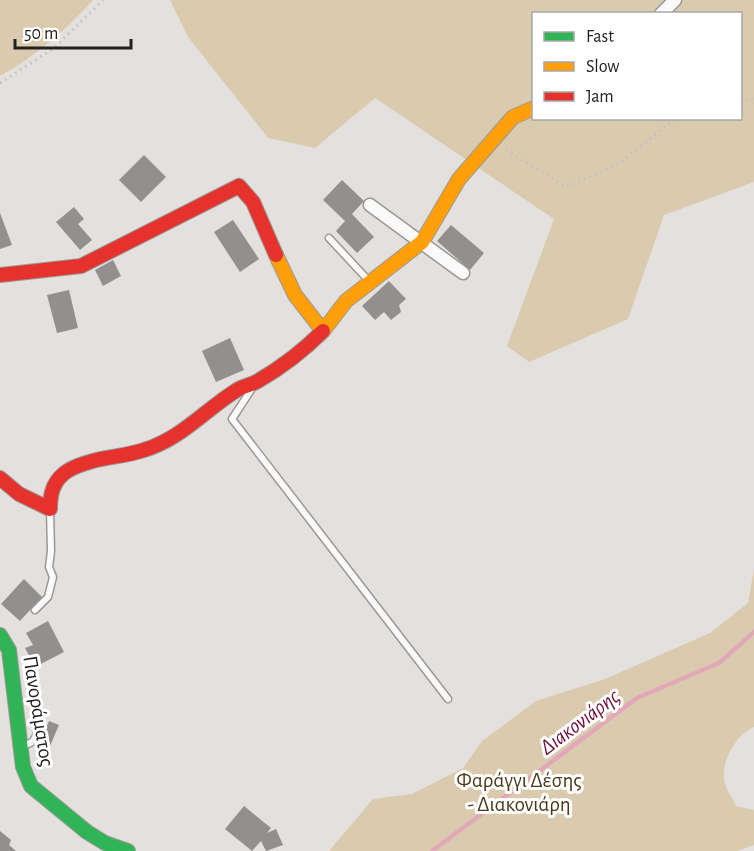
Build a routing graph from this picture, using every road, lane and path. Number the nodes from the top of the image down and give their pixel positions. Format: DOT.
graph roads {
  1 [pos="103,0"];
  2 [pos="675,0"];
  3 [pos="663,12"];
  4 [pos="0,83"];
  5 [pos="532,109"];
  6 [pos="675,120"];
  7 [pos="492,141"];
  8 [pos="370,205"];
  9 [pos="329,238"];
  10 [pos="423,242"];
  11 [pos="463,273"];
  12 [pos="0,275"];
  13 [pos="369,281"];
  14 [pos="323,331"];
  15 [pos="256,382"];
  16 [pos="0,478"];
  17 [pos="50,509"];
  18 [pos="35,610"];
  19 [pos="0,635"];
  20 [pos="32,670"];
  21 [pos="448,699"];
  22 [pos="20,748"];
  23 [pos="128,851"];
  1 -- 4 [label="path"];
  2 -- 3 [label="street"];
  5 -- 7 [label="street"];
  6 -- 7 [label="path"];
  7 -- 10 [label="street"];
  8 -- 10 [label="street"];
  9 -- 13 [label="lane"];
  10 -- 11 [label="street"];
  10 -- 13 [label="street"];
  12 -- 14 [label="street"];
  13 -- 14 [label="street"];
  14 -- 15 [label="street"];
  15 -- 17 [label="street"];
  15 -- 21 [label="lane"];
  16 -- 17 [label="street"];
  17 -- 18 [label="lane"];
  19 -- 22 [label="street, Πανοράματος"];
  20 -- 22 [label="lane"];
  22 -- 23 [label="street, Πανοράματος"];
}
